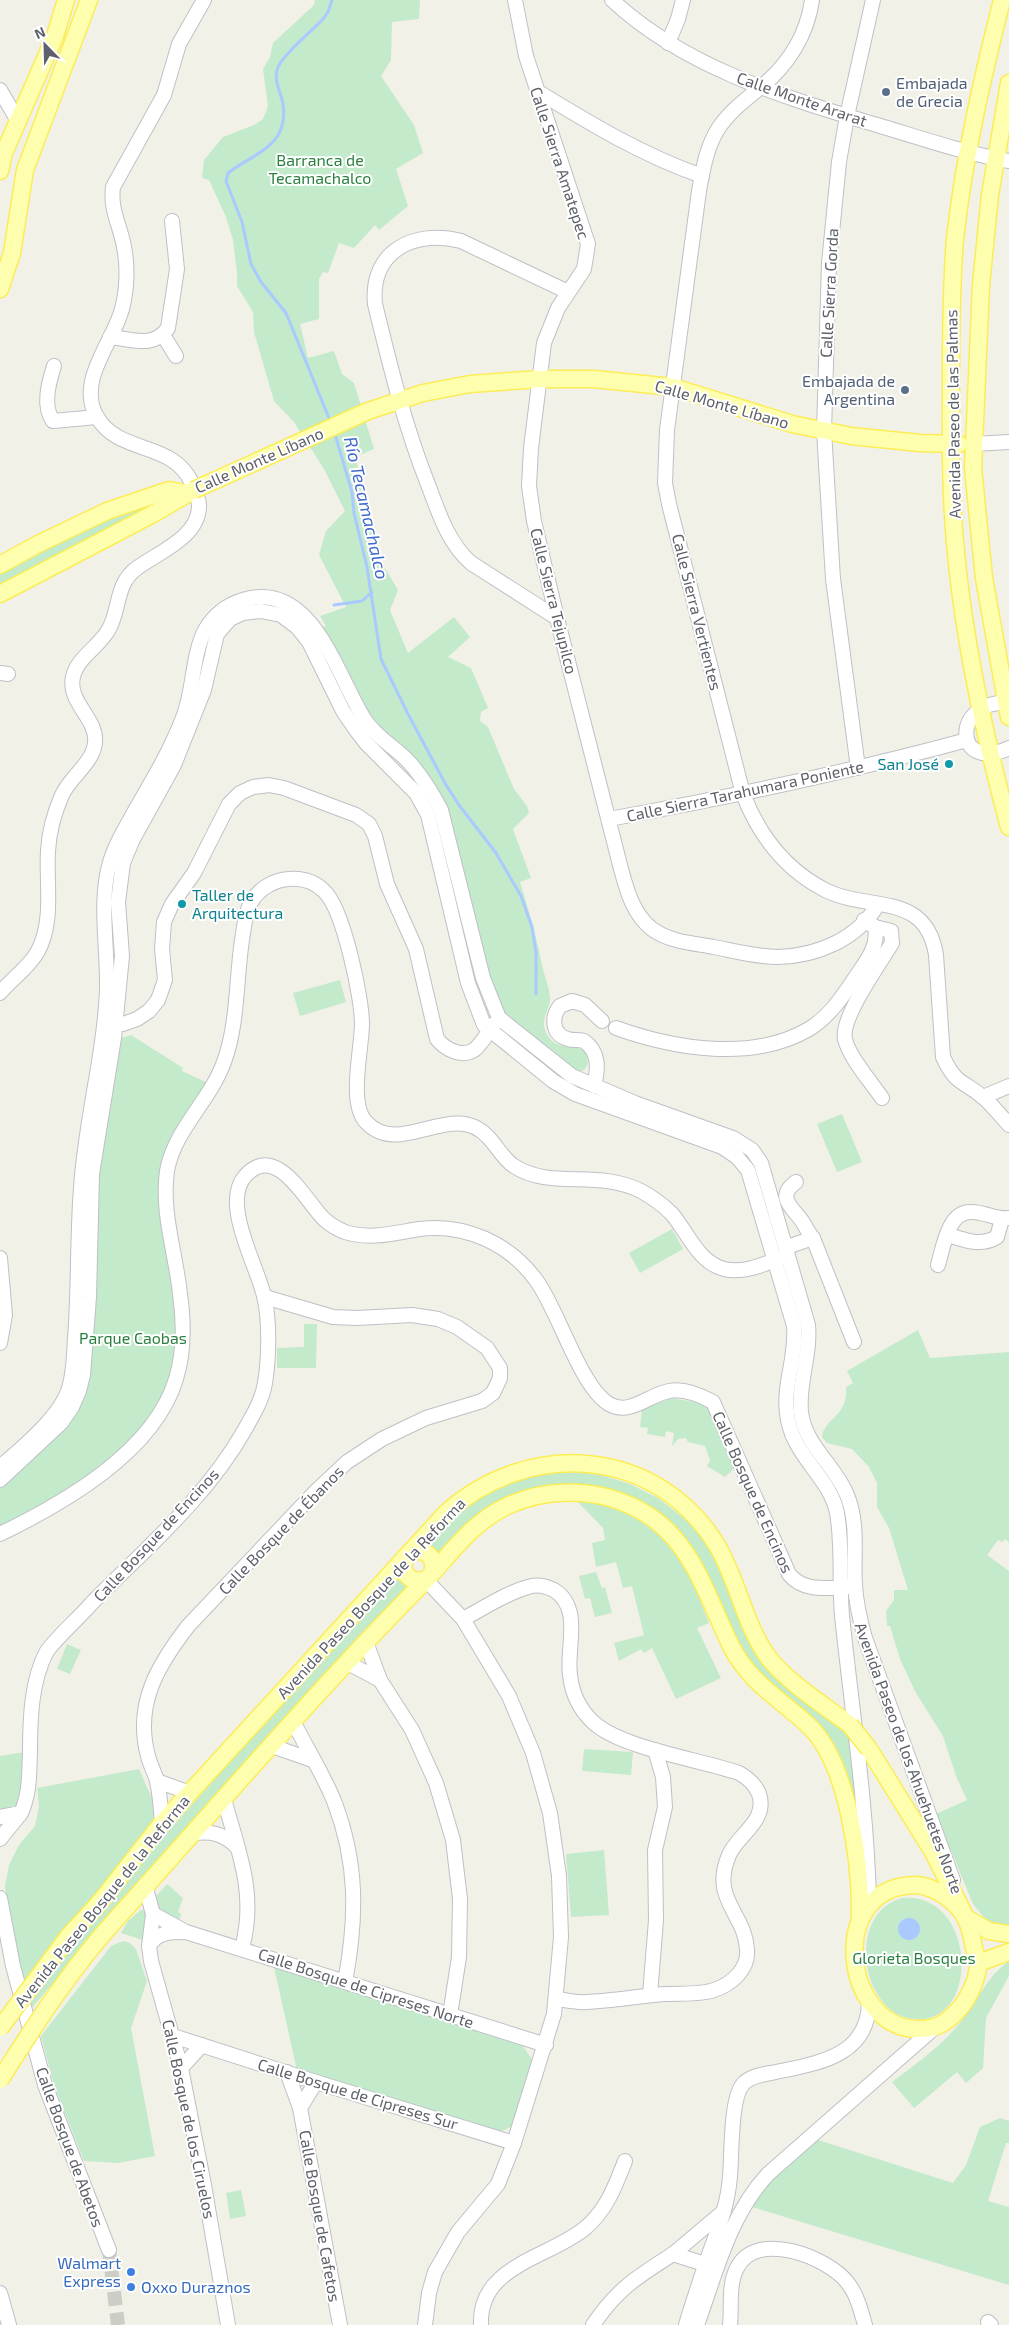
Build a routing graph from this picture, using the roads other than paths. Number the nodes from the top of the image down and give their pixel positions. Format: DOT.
graph roads {
  1 [pos="66,0"];
  2 [pos="89,0"];
  3 [pos="204,0"];
  4 [pos="516,0"];
  5 [pos="612,0"];
  6 [pos="683,0"];
  7 [pos="812,0"];
  8 [pos="873,0"];
  9 [pos="1002,0"];
  10 [pos="668,43"];
  11 [pos="1009,83"];
  12 [pos="761,87"];
  13 [pos="0,90"];
  14 [pos="537,91"];
  15 [pos="847,116"];
  16 [pos="18,121"];
  17 [pos="968,152"];
  18 [pos="1003,160"];
  19 [pos="0,171"];
  20 [pos="702,176"];
  21 [pos="172,221"];
  22 [pos="0,289"];
  23 [pos="568,292"];
  24 [pos="163,335"];
  25 [pos="110,337"];
  26 [pos="176,356"];
  27 [pos="54,366"];
  28 [pos="540,379"];
  29 [pos="673,387"];
  30 [pos="399,402"];
  31 [pos="97,417"];
  32 [pos="824,431"];
  33 [pos="1009,442"];
  34 [pos="950,444"];
  35 [pos="974,444"];
  36 [pos="189,491"];
  37 [pos="0,565"];
  38 [pos="0,594"];
  39 [pos="557,618"];
  40 [pos="206,645"];
  41 [pos="1008,707"];
  42 [pos="980,710"];
  43 [pos="967,740"];
  44 [pos="1009,748"];
  45 [pos="990,754"];
  46 [pos="406,759"];
  47 [pos="858,768"];
  48 [pos="395,770"];
  49 [pos="743,794"];
  50 [pos="610,819"];
  51 [pos="1009,827"];
  52 [pos="878,904"];
  53 [pos="870,924"];
  54 [pos="0,993"];
  55 [pos="499,1018"];
  56 [pos="602,1021"];
  57 [pos="110,1024"];
  58 [pos="616,1028"];
  59 [pos="490,1030"];
  60 [pos="594,1086"];
  61 [pos="1009,1086"];
  62 [pos="983,1097"];
  63 [pos="882,1098"];
  64 [pos="668,1120"];
  65 [pos="1009,1125"];
  66 [pos="796,1182"];
  67 [pos="1006,1219"];
  68 [pos="948,1235"];
  69 [pos="813,1238"];
  70 [pos="770,1242"];
  71 [pos="788,1251"];
  72 [pos="0,1258"];
  73 [pos="775,1260"];
  74 [pos="84,1262"];
  75 [pos="938,1265"];
  76 [pos="749,1269"];
  77 [pos="781,1280"];
  78 [pos="265,1297"];
  79 [pos="854,1342"];
  80 [pos="0,1343"];
  81 [pos="0,1467"];
  82 [pos="0,1480"];
  83 [pos="0,1534"];
  84 [pos="408,1554"];
  85 [pos="429,1576"];
  86 [pos="815,1587"];
  87 [pos="855,1587"];
  88 [pos="840,1588"];
  89 [pos="842,1614"];
  90 [pos="464,1619"];
  91 [pos="366,1642"];
  92 [pos="348,1662"];
  93 [pos="380,1680"];
  94 [pos="294,1723"];
  95 [pos="272,1746"];
  96 [pos="655,1750"];
  97 [pos="312,1760"];
  98 [pos="157,1781"];
  99 [pos="190,1793"];
  100 [pos="224,1799"];
  101 [pos="21,1813"];
  102 [pos="0,1817"];
  103 [pos="162,1823"];
  104 [pos="192,1834"];
  105 [pos="0,1839"];
  106 [pos="237,1847"];
  107 [pos="145,1885"];
  108 [pos="0,1903"];
  109 [pos="869,1903"];
  110 [pos="152,1914"];
  111 [pos="966,1918"];
  112 [pos="860,1920"];
  113 [pos="186,1932"];
  114 [pos="1009,1934"];
  115 [pos="149,1946"];
  116 [pos="242,1948"];
  117 [pos="1009,1952"];
  118 [pos="978,1963"];
  119 [pos="558,1981"];
  120 [pos="345,1982"];
  121 [pos="650,1995"];
  122 [pos="556,1999"];
  123 [pos="869,2001"];
  124 [pos="584,2002"];
  125 [pos="554,2014"];
  126 [pos="450,2015"];
  127 [pos="0,2028"];
  128 [pos="933,2029"];
  129 [pos="173,2036"];
  130 [pos="202,2045"];
  131 [pos="546,2045"];
  132 [pos="181,2068"];
  133 [pos="287,2072"];
  134 [pos="0,2080"];
  135 [pos="316,2082"];
  136 [pos="300,2108"];
  137 [pos="514,2142"];
  138 [pos="624,2161"];
  139 [pos="725,2211"];
  140 [pos="109,2250"];
  141 [pos="673,2254"];
  142 [pos="712,2266"];
  143 [pos="0,2293"];
  144 [pos="9,2325"];
  145 [pos="228,2325"];
  146 [pos="340,2325"];
  147 [pos="424,2325"];
  148 [pos="481,2325"];
  149 [pos="592,2325"];
  150 [pos="686,2325"];
  151 [pos="697,2325"];
  152 [pos="730,2325"];
  153 [pos="865,2325"];
  1 -- 16 [label="main road"];
  2 -- 22 [label="main road"];
  3 -- 25 [label="street"];
  4 -- 14 [label="street, Calle Sierra Amatepec"];
  5 -- 10 [label="street, Calle Monte Ararat"];
  6 -- 10 [label="street"];
  7 -- 12 [label="street, Calle Sierra Vertientes"];
  8 -- 15 [label="street, Calle Sierra Gorda"];
  9 -- 17 [label="main road, Avenida Paseo de las Palmas"];
  10 -- 12 [label="street, Calle Monte Ararat"];
  11 -- 18 [label="main road, Avenida Paseo de las Palmas"];
  12 -- 15 [label="street, Calle Monte Ararat"];
  12 -- 20 [label="street, Calle Sierra Vertientes"];
  13 -- 16 [label="street"];
  14 -- 20 [label="street"];
  14 -- 23 [label="street, Calle Sierra Amatepec"];
  15 -- 17 [label="street, Calle Monte Ararat"];
  15 -- 32 [label="street, Calle Sierra Gorda"];
  16 -- 19 [label="main road"];
  17 -- 18 [label="street, Calle Monte Ararat"];
  17 -- 34 [label="main road, Avenida Paseo de las Palmas"];
  18 -- 35 [label="main road, Avenida Paseo de las Palmas"];
  20 -- 29 [label="street, Calle Sierra Vertientes"];
  21 -- 24 [label="street"];
  23 -- 28 [label="street, Calle Sierra Amatepec"];
  23 -- 30 [label="street"];
  24 -- 25 [label="street"];
  24 -- 26 [label="street"];
  25 -- 31 [label="street"];
  27 -- 31 [label="street"];
  28 -- 29 [label="main road, Calle Monte Líbano"];
  28 -- 30 [label="main road, Calle Monte Líbano"];
  28 -- 39 [label="street, Calle Sierra Tejupilco"];
  29 -- 32 [label="main road, Calle Monte Líbano"];
  29 -- 49 [label="street, Calle Sierra Vertientes"];
  30 -- 36 [label="main road, Calle Monte Líbano, bridge"];
  30 -- 39 [label="street"];
  31 -- 54 [label="street"];
  32 -- 34 [label="main road, Calle Monte Líbano"];
  32 -- 47 [label="street, Calle Sierra Gorda"];
  33 -- 35 [label="street, Calle Monte Líbano"];
  34 -- 35 [label="main road, Calle Monte Líbano"];
  34 -- 42 [label="main road, Avenida Paseo de las Palmas"];
  35 -- 41 [label="main road, Avenida Paseo de las Palmas"];
  36 -- 37 [label="main road, Calle Monte Líbano"];
  36 -- 38 [label="main road, Calle Monte Líbano"];
  39 -- 50 [label="street, Calle Sierra Tejupilco"];
  40 -- 46 [label="street, Avenida Paseo de los Ahuehuetes Norte"];
  40 -- 48 [label="street, Avenida Paseo de los Ahuehuetes Norte"];
  40 -- 57 [label="street, Avenida Paseo de los Ahuehuetes Norte"];
  41 -- 42 [label="street"];
  42 -- 43 [label="street"];
  42 -- 45 [label="main road, Avenida Paseo de las Palmas"];
  43 -- 45 [label="street"];
  43 -- 47 [label="street, Calle Sierra Tarahumara Poniente"];
  44 -- 45 [label="street"];
  45 -- 51 [label="main road, Avenida Paseo de las Palmas"];
  46 -- 48 [label="street"];
  46 -- 55 [label="street, Avenida Paseo de los Ahuehuetes Norte"];
  47 -- 49 [label="street, Calle Sierra Tarahumara Poniente"];
  48 -- 59 [label="street, Avenida Paseo de los Ahuehuetes Norte"];
  49 -- 50 [label="street, Calle Sierra Tarahumara Poniente"];
  49 -- 52 [label="street, Calle Sierra Vertientes"];
  50 -- 53 [label="street"];
  52 -- 53 [label="street"];
  52 -- 62 [label="street, Calle Sierra Vertientes"];
  53 -- 58 [label="street"];
  53 -- 63 [label="street"];
  55 -- 59 [label="street"];
  55 -- 60 [label="street, Avenida Paseo de los Ahuehuetes Norte"];
  56 -- 60 [label="street"];
  57 -- 59 [label="street"];
  57 -- 74 [label="street, Avenida Paseo de los Ahuehuetes Norte"];
  59 -- 64 [label="street, Avenida Paseo de los Ahuehuetes Norte"];
  60 -- 64 [label="street, Avenida Paseo de los Ahuehuetes Norte"];
  61 -- 62 [label="street"];
  62 -- 65 [label="street, Calle Sierra Vertientes"];
  64 -- 70 [label="street, Avenida Paseo de los Ahuehuetes Norte"];
  64 -- 71 [label="street, Avenida Paseo de los Ahuehuetes Norte"];
  66 -- 69 [label="street"];
  67 -- 68 [label="street"];
  67 -- 68 [label="street"];
  68 -- 75 [label="street"];
  69 -- 71 [label="street"];
  69 -- 79 [label="street"];
  70 -- 73 [label="street, Avenida Paseo de los Ahuehuetes Norte"];
  70 -- 76 [label="street"];
  71 -- 73 [label="street"];
  71 -- 87 [label="street, Avenida Paseo de los Ahuehuetes Norte"];
  72 -- 80 [label="street"];
  73 -- 76 [label="street"];
  73 -- 77 [label="street, Avenida Paseo de los Ahuehuetes Norte"];
  74 -- 81 [label="street, Avenida Paseo de los Ahuehuetes Norte"];
  74 -- 82 [label="street, Avenida Paseo de los Ahuehuetes Norte"];
  76 -- 77 [label="street"];
  76 -- 83 [label="street"];
  77 -- 88 [label="street, Avenida Paseo de los Ahuehuetes Norte"];
  78 -- 86 [label="street, Calle Bosque de Encinos"];
  78 -- 98 [label="street, Calle Bosque de Ébanos"];
  78 -- 101 [label="street, Calle Bosque de Encinos"];
  84 -- 85 [label="main road"];
  84 -- 85 [label="main road"];
  84 -- 99 [label="main road, Avenida Paseo Bosque de la Reforma"];
  84 -- 111 [label="main road, Avenida Paseo Bosque de la Reforma, bridge"];
  85 -- 90 [label="street"];
  85 -- 91 [label="main road, Avenida Paseo Bosque de la Reforma"];
  85 -- 112 [label="main road, Avenida Paseo Bosque de la Reforma"];
  86 -- 88 [label="street, Calle Bosque de Encinos"];
  86 -- 89 [label="street"];
  87 -- 88 [label="street, Calle Bosque de Encinos"];
  87 -- 111 [label="street, Avenida Paseo de los Ahuehuetes Norte"];
  88 -- 89 [label="street, Avenida Paseo de los Ahuehuetes Norte"];
  89 -- 109 [label="street, Avenida Paseo de los Ahuehuetes Norte"];
  90 -- 96 [label="street"];
  90 -- 119 [label="street"];
  91 -- 92 [label="main road, Avenida Paseo Bosque de la Reforma"];
  91 -- 93 [label="street"];
  92 -- 93 [label="street"];
  92 -- 94 [label="main road, Avenida Paseo Bosque de la Reforma"];
  93 -- 126 [label="street"];
  94 -- 95 [label="main road, Avenida Paseo Bosque de la Reforma"];
  94 -- 97 [label="street"];
  95 -- 97 [label="street"];
  95 -- 100 [label="main road, Avenida Paseo Bosque de la Reforma"];
  96 -- 121 [label="street"];
  96 -- 121 [label="street"];
  97 -- 120 [label="street"];
  98 -- 99 [label="street"];
  98 -- 103 [label="street, Calle Bosque de Ébanos"];
  99 -- 103 [label="main road, Avenida Paseo Bosque de la Reforma"];
  100 -- 104 [label="main road, Avenida Paseo Bosque de la Reforma"];
  100 -- 106 [label="street"];
  101 -- 102 [label="street"];
  101 -- 105 [label="street, Calle Bosque de Encinos"];
  103 -- 127 [label="main road, Avenida Paseo Bosque de la Reforma, bridge"];
  104 -- 106 [label="street"];
  104 -- 107 [label="main road, Avenida Paseo Bosque de la Reforma"];
  106 -- 116 [label="street"];
  107 -- 110 [label="street, Calle Bosque de los Ciruelos"];
  107 -- 134 [label="main road, Avenida Paseo Bosque de la Reforma, bridge"];
  108 -- 140 [label="street, Calle Bosque de Abetos"];
  109 -- 111 [label="main road"];
  109 -- 112 [label="main road"];
  110 -- 113 [label="street, Calle Bosque de Cipreses Norte"];
  110 -- 115 [label="street, Calle Bosque de los Ciruelos"];
  111 -- 114 [label="main road"];
  111 -- 118 [label="main road"];
  112 -- 123 [label="main road"];
  113 -- 115 [label="street, Calle Bosque de Cipreses Norte"];
  113 -- 116 [label="street, Calle Bosque de Cipreses Norte"];
  115 -- 129 [label="street, Calle Bosque de los Ciruelos"];
  116 -- 120 [label="street, Calle Bosque de Cipreses Norte"];
  117 -- 118 [label="main road"];
  118 -- 128 [label="main road"];
  119 -- 122 [label="street"];
  119 -- 124 [label="street"];
  120 -- 126 [label="street, Calle Bosque de Cipreses Norte"];
  121 -- 124 [label="street"];
  122 -- 124 [label="street"];
  122 -- 125 [label="street"];
  123 -- 128 [label="main road"];
  123 -- 139 [label="street"];
  124 -- 125 [label="street"];
  125 -- 131 [label="street"];
  126 -- 131 [label="street, Calle Bosque de Cipreses Norte"];
  128 -- 142 [label="street"];
  129 -- 130 [label="street, Calle Bosque de Cipreses Sur"];
  129 -- 132 [label="street, Calle Bosque de los Ciruelos"];
  130 -- 132 [label="street"];
  130 -- 133 [label="street, Calle Bosque de Cipreses Sur"];
  131 -- 137 [label="street"];
  132 -- 145 [label="street, Calle Bosque de los Ciruelos"];
  133 -- 135 [label="street, Calle Bosque de Cipreses Sur"];
  133 -- 136 [label="street, Calle Bosque de Cafetos"];
  135 -- 136 [label="street, Calle Bosque de Cafetos"];
  135 -- 137 [label="street, Calle Bosque de Cipreses Sur"];
  136 -- 146 [label="street, Calle Bosque de Cafetos"];
  137 -- 147 [label="street"];
  138 -- 148 [label="street"];
  139 -- 141 [label="street"];
  139 -- 142 [label="street"];
  141 -- 142 [label="street"];
  141 -- 149 [label="street"];
  142 -- 150 [label="street"];
  142 -- 151 [label="street"];
  143 -- 144 [label="street"];
  152 -- 153 [label="street"];
}
